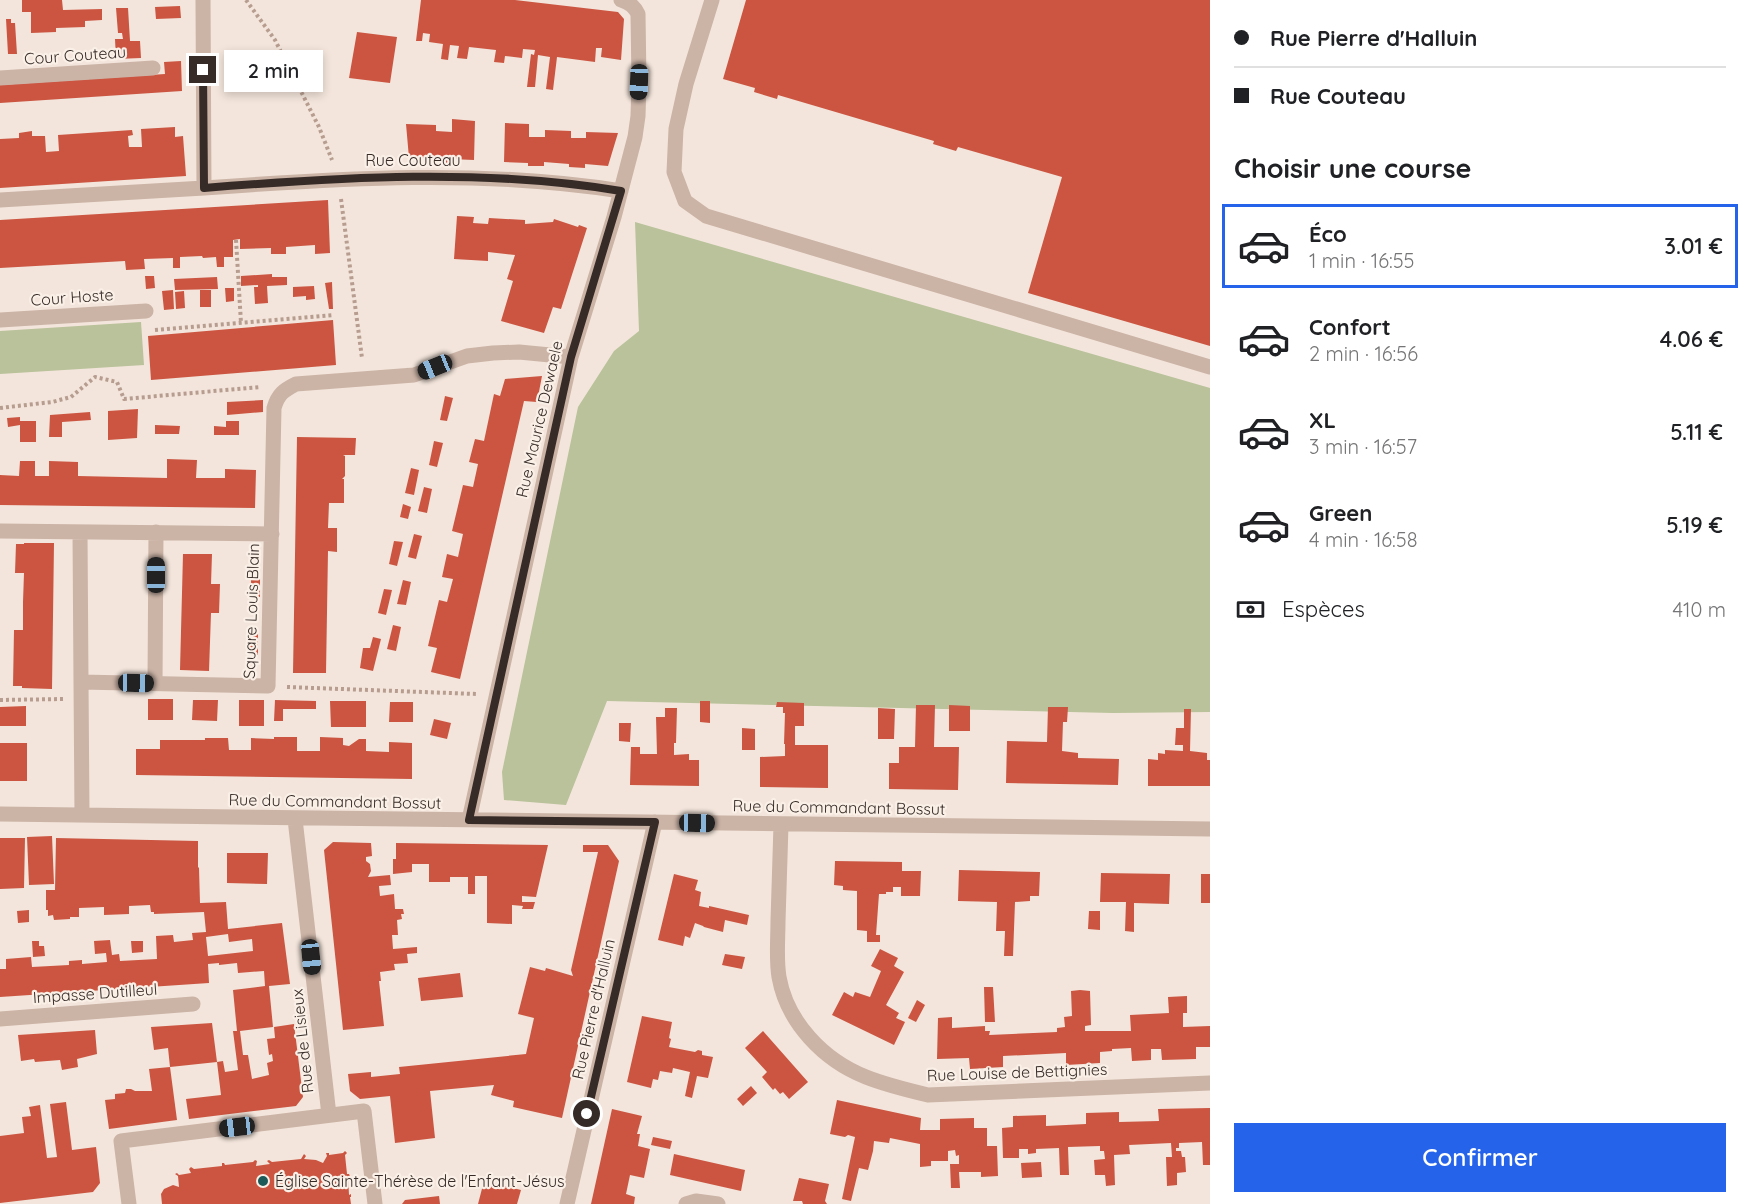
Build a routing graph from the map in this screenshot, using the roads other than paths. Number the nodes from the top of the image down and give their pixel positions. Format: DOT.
graph roads {
  1 [pos="203,0"];
  2 [pos="622,0"];
  3 [pos="712,0"];
  4 [pos="153,68"];
  5 [pos="0,78"];
  6 [pos="204,188"];
  7 [pos="621,191"];
  8 [pos="0,200"];
  9 [pos="146,311"];
  10 [pos="0,320"];
  11 [pos="571,357"];
  12 [pos="1210,367"];
  13 [pos="0,531"];
  14 [pos="80,532"];
  15 [pos="156,532"];
  16 [pos="272,534"];
  17 [pos="81,682"];
  18 [pos="155,683"];
  19 [pos="0,814"];
  20 [pos="82,815"];
  21 [pos="295,819"];
  22 [pos="469,820"];
  23 [pos="655,822"];
  24 [pos="781,825"];
  25 [pos="1210,829"];
  26 [pos="193,1004"];
  27 [pos="0,1019"];
  28 [pos="1210,1083"];
  29 [pos="329,1115"];
  30 [pos="129,1204"];
  31 [pos="375,1204"];
  32 [pos="567,1204"];
  33 [pos="686,1204"];
  34 [pos="718,1204"];
  1 -- 6 [label="street"];
  2 -- 7 [label="street, Rue Maurice Dewaele"];
  3 -- 12 [label="street"];
  4 -- 5 [label="street, Cour Couteau"];
  6 -- 7 [label="street, Rue Couteau"];
  6 -- 8 [label="street, Rue Couteau"];
  7 -- 11 [label="street, Rue Maurice Dewaele"];
  9 -- 10 [label="street, Cour Hoste"];
  11 -- 16 [label="street, Square Louis Blain"];
  11 -- 22 [label="street, Rue Maurice Dewaele"];
  13 -- 14 [label="street, Square Louis Blain"];
  14 -- 15 [label="street, Square Louis Blain"];
  14 -- 17 [label="street"];
  15 -- 16 [label="street, Square Louis Blain"];
  15 -- 18 [label="street"];
  16 -- 18 [label="street, Square Louis Blain"];
  17 -- 18 [label="street, Square Louis Blain"];
  17 -- 20 [label="street"];
  19 -- 20 [label="street, Rue du Commandant Bossut"];
  20 -- 21 [label="street, Rue du Commandant Bossut"];
  21 -- 22 [label="street, Rue du Commandant Bossut"];
  21 -- 29 [label="street, Rue de Lisieux"];
  22 -- 23 [label="street, Rue du Commandant Bossut"];
  23 -- 24 [label="street, Rue du Commandant Bossut"];
  23 -- 32 [label="street, Rue Pierre d'Halluin"];
  24 -- 25 [label="street, Rue du Commandant Bossut"];
  24 -- 28 [label="street, Rue Louise de Bettignies"];
  26 -- 27 [label="street, Impasse Dutilleul"];
  29 -- 30 [label="street"];
  29 -- 31 [label="street"];
  33 -- 34 [label="street"];
}
